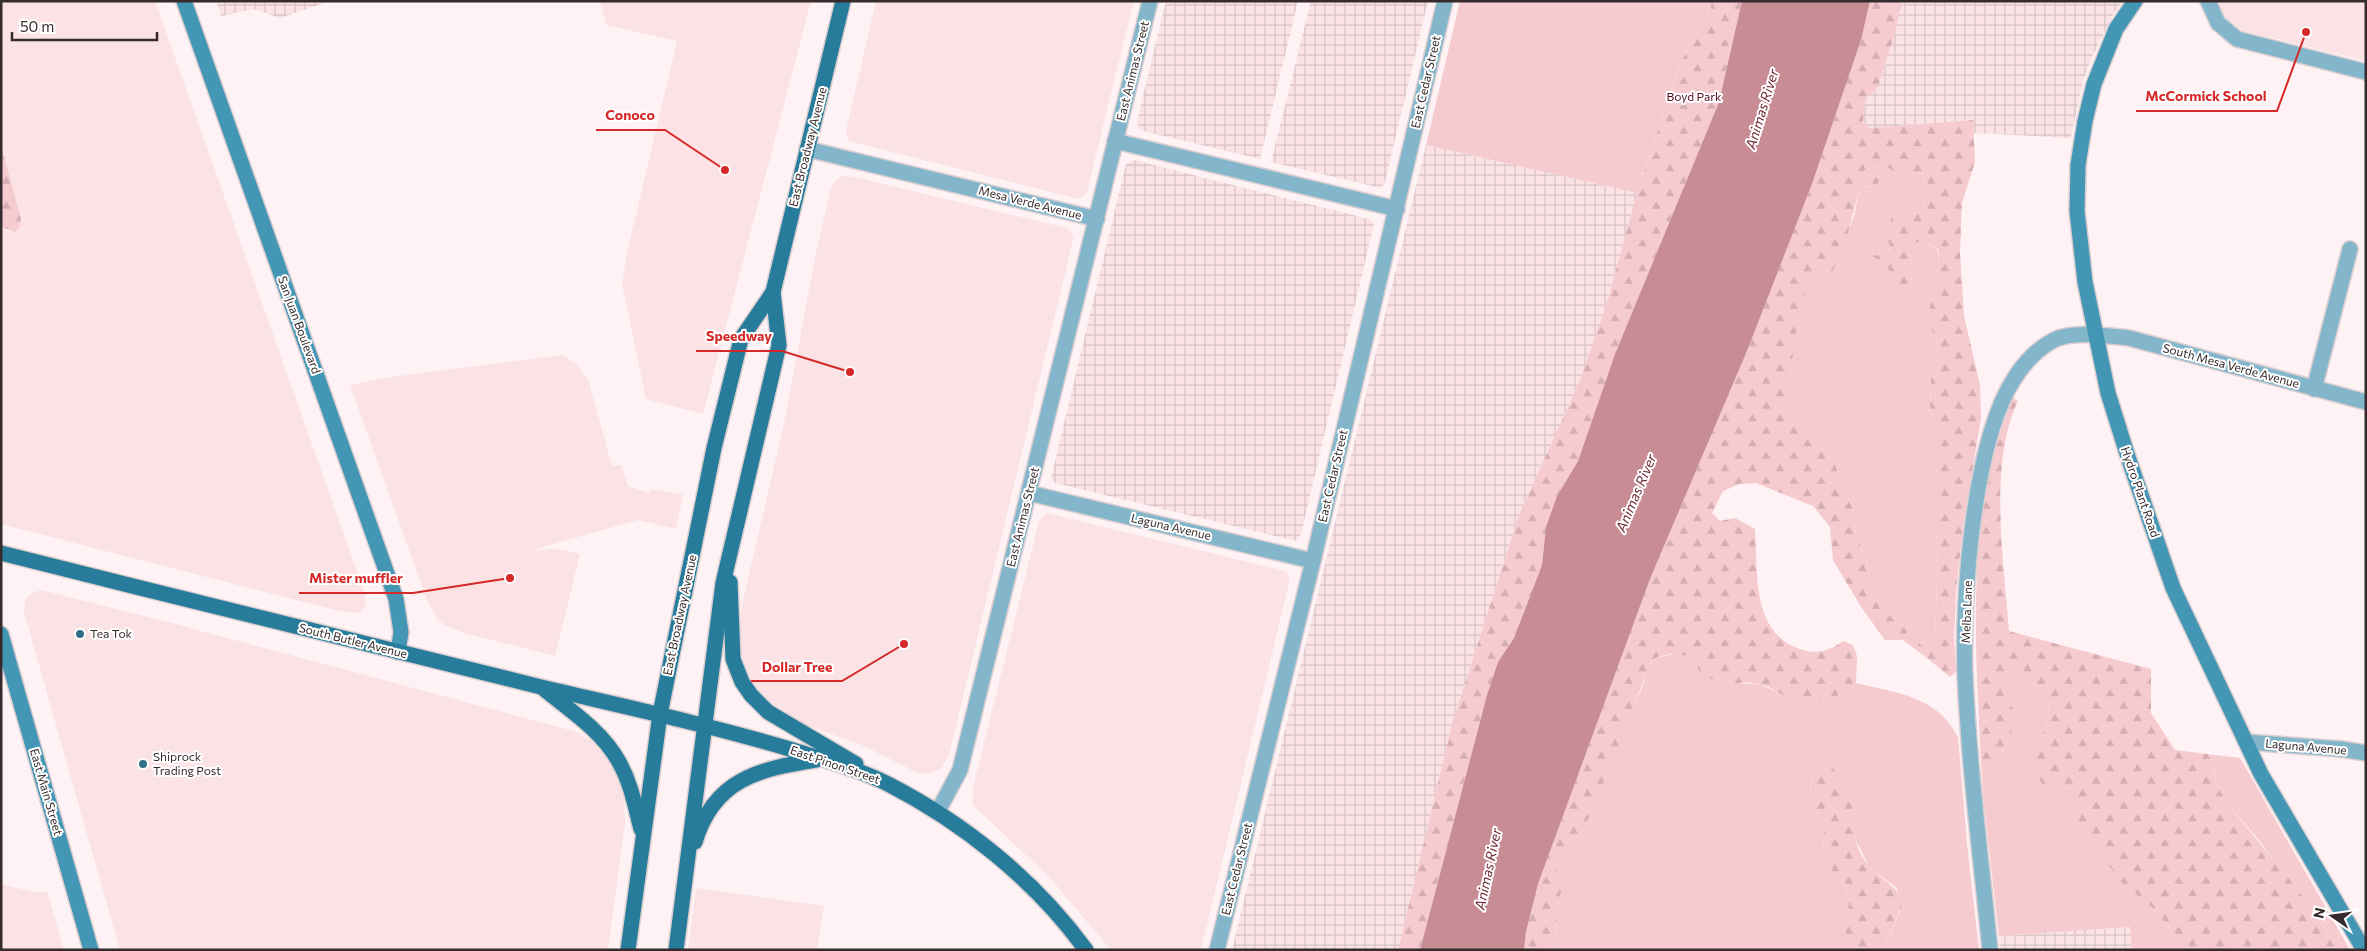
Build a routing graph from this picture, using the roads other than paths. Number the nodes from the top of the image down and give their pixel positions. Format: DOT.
graph roads {
  1 [pos="184,1"];
  2 [pos="843,1"];
  3 [pos="1150,1"];
  4 [pos="1446,1"];
  5 [pos="2136,1"];
  6 [pos="2208,1"];
  7 [pos="2366,72"];
  8 [pos="1115,142"];
  9 [pos="807,149"];
  10 [pos="1396,209"];
  11 [pos="1097,219"];
  12 [pos="2350,249"];
  13 [pos="772,292"];
  14 [pos="2095,335"];
  15 [pos="2314,389"];
  16 [pos="2366,402"];
  17 [pos="1029,494"];
  18 [pos="730,550"];
  19 [pos="1,553"];
  20 [pos="1313,561"];
  21 [pos="1,634"];
  22 [pos="398,652"];
  23 [pos="542,687"];
  24 [pos="660,714"];
  25 [pos="705,724"];
  26 [pos="2246,742"];
  27 [pos="2366,753"];
  28 [pos="821,759"];
  29 [pos="885,783"];
  30 [pos="938,811"];
  31 [pos="643,836"];
  32 [pos="685,877"];
  33 [pos="91,950"];
  34 [pos="628,950"];
  35 [pos="676,950"];
  36 [pos="1086,950"];
  37 [pos="1217,950"];
  38 [pos="1990,950"];
  39 [pos="2364,950"];
  1 -- 22 [label="street, San Juan Boulevard"];
  2 -- 9 [label="main road, East Broadway Avenue"];
  3 -- 8 [label="street, East Animas Street"];
  4 -- 10 [label="street, East Cedar Street"];
  5 -- 14 [label="street, Hydro Plant Road"];
  6 -- 7 [label="street"];
  8 -- 10 [label="street"];
  8 -- 11 [label="street, Mesa Verde Avenue"];
  9 -- 11 [label="street, Mesa Verde Avenue"];
  9 -- 13 [label="main road, East Broadway Avenue"];
  10 -- 20 [label="street, East Cedar Street"];
  11 -- 17 [label="street, East Animas Street"];
  12 -- 15 [label="street"];
  13 -- 18 [label="main road, East Broadway Avenue"];
  13 -- 24 [label="main road, East Broadway Avenue"];
  14 -- 15 [label="street, South Mesa Verde Avenue"];
  14 -- 26 [label="street, Hydro Plant Road"];
  14 -- 38 [label="street, Melba Lane"];
  15 -- 16 [label="street, South Mesa Verde Avenue"];
  17 -- 20 [label="street, Laguna Avenue"];
  17 -- 30 [label="street, East Animas Street"];
  18 -- 25 [label="main road, East Broadway Avenue"];
  18 -- 29 [label="main road"];
  19 -- 22 [label="main road, South Butler Avenue"];
  20 -- 37 [label="street, East Cedar Street"];
  21 -- 33 [label="street, East Main Street"];
  22 -- 23 [label="main road, South Butler Avenue"];
  23 -- 24 [label="main road, South Butler Avenue"];
  23 -- 31 [label="main road"];
  24 -- 25 [label="main road, South Butler Avenue"];
  24 -- 31 [label="main road, East Broadway Avenue"];
  25 -- 28 [label="main road, East Pinon Street"];
  25 -- 32 [label="main road, East Broadway Avenue"];
  26 -- 27 [label="street, Laguna Avenue"];
  26 -- 39 [label="street, Hydro Plant Road"];
  28 -- 29 [label="main road, East Pinon Street"];
  28 -- 32 [label="main road"];
  29 -- 30 [label="main road, East Pinon Street"];
  30 -- 36 [label="main road, East Pinon Street"];
  31 -- 34 [label="main road, East Broadway Avenue"];
  32 -- 35 [label="main road, East Broadway Avenue"];
}
